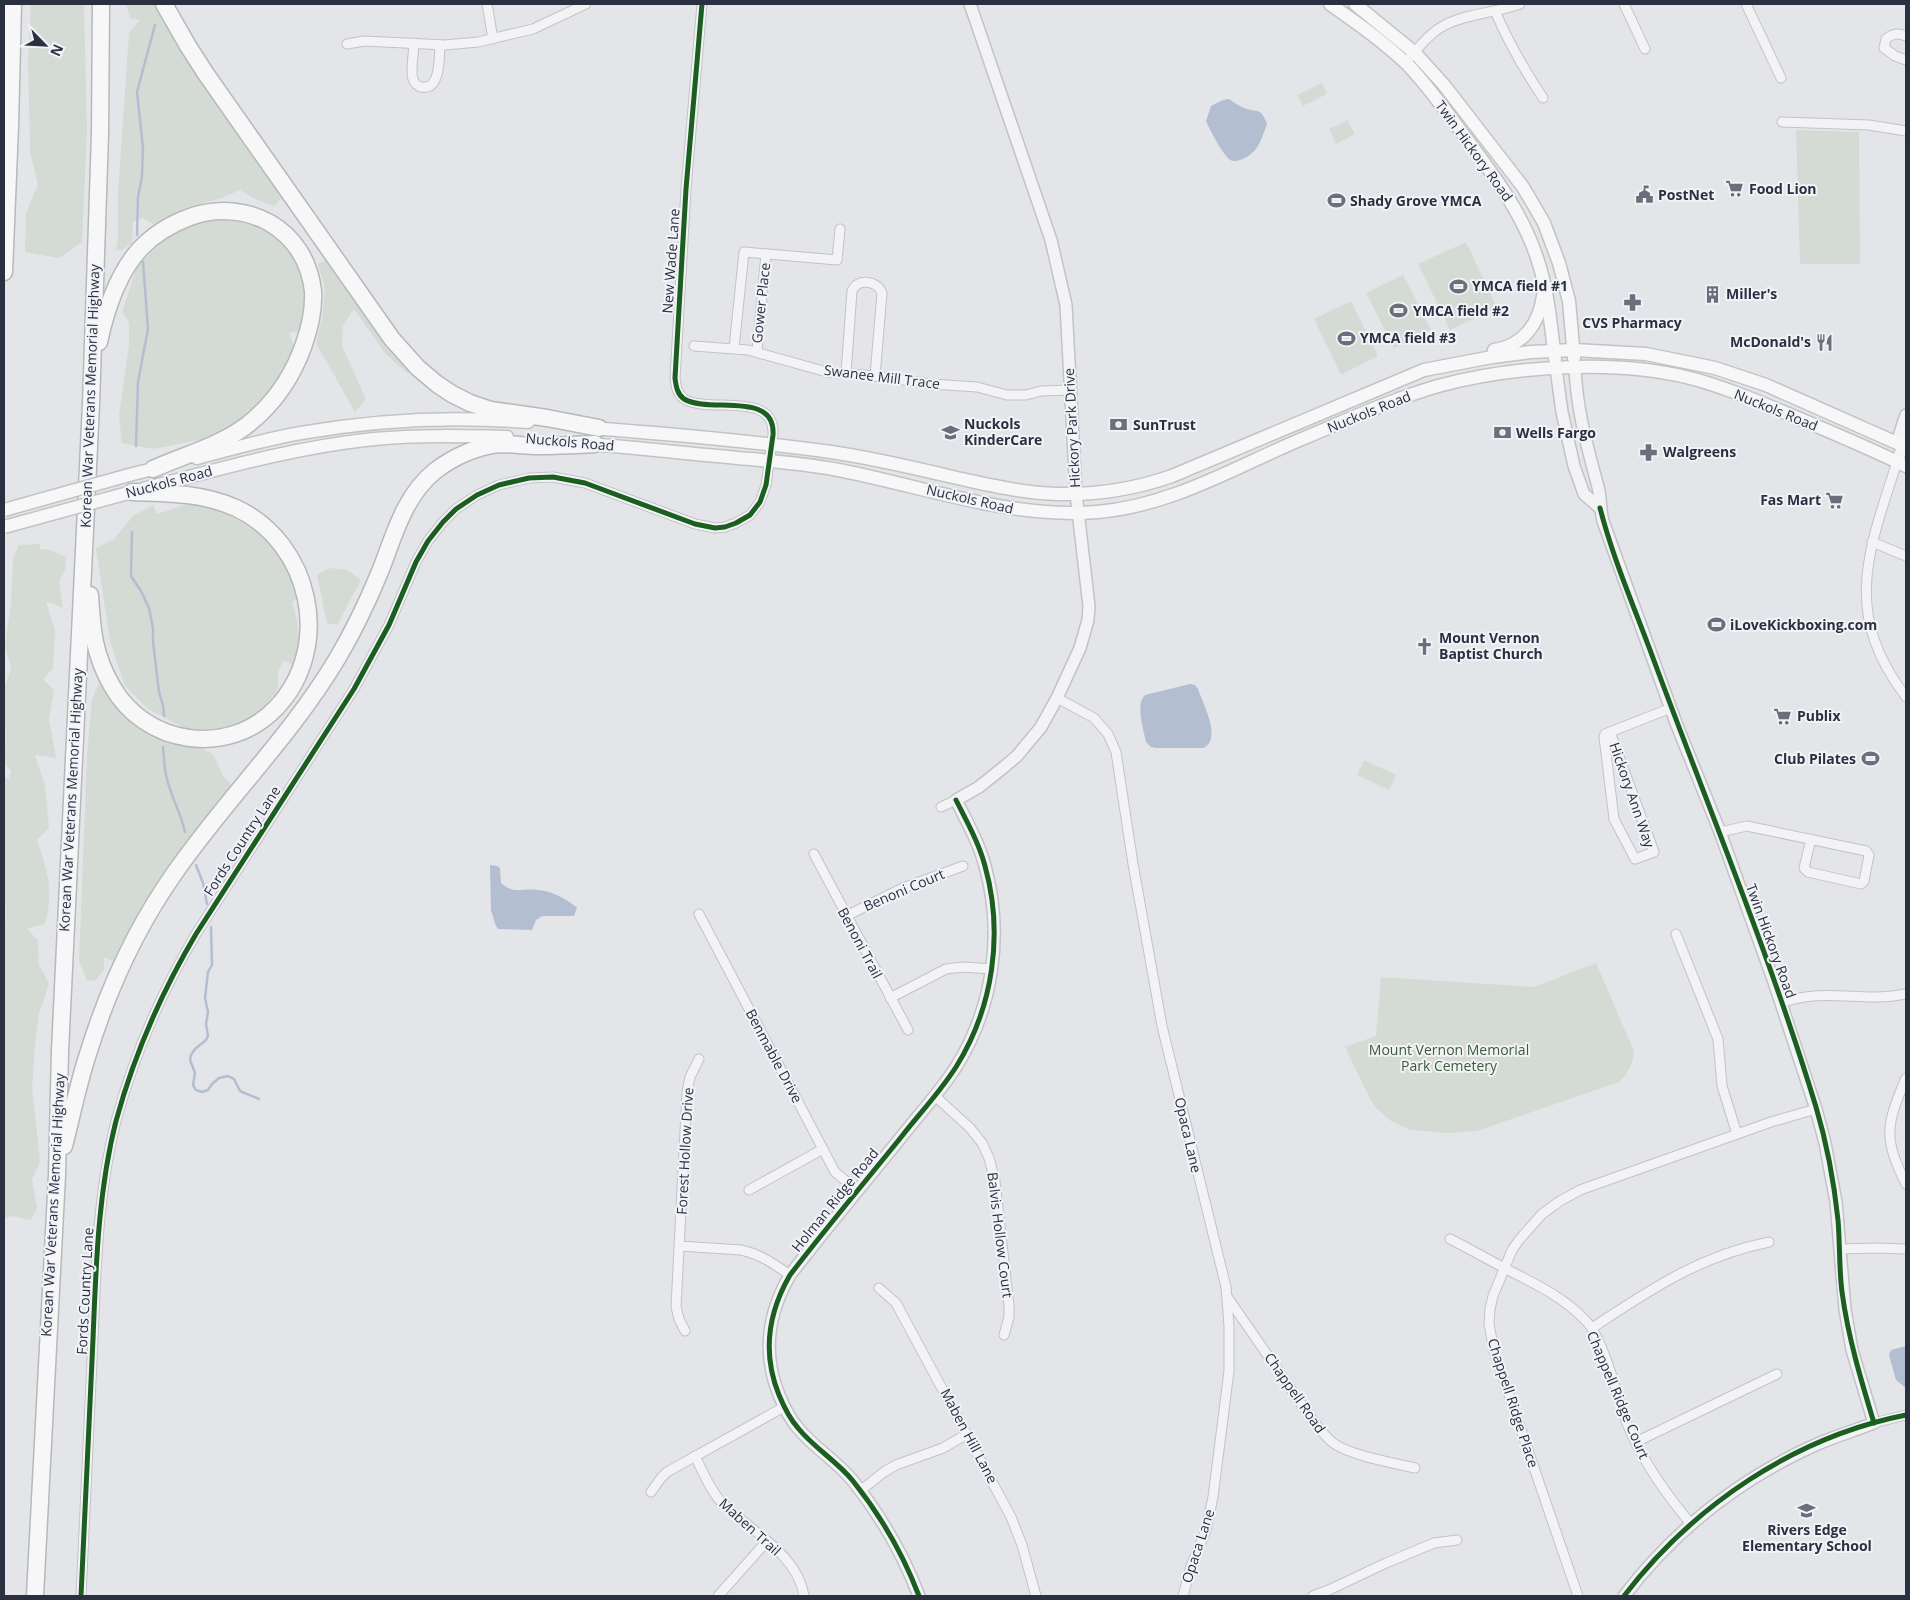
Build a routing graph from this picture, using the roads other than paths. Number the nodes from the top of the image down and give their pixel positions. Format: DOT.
graph roads {
  1 [pos="13,4"];
  2 [pos="101,4"];
  3 [pos="164,4"];
  4 [pos="487,4"];
  5 [pos="586,4"];
  6 [pos="702,4"];
  7 [pos="970,4"];
  8 [pos="1330,4"];
  9 [pos="1355,4"];
  10 [pos="1520,4"];
  11 [pos="1624,4"];
  12 [pos="1746,4"];
  13 [pos="1495,11"];
  14 [pos="1906,36"];
  15 [pos="493,39"];
  16 [pos="414,43"];
  17 [pos="347,44"];
  18 [pos="440,45"];
  19 [pos="1645,49"];
  20 [pos="1414,53"];
  21 [pos="1906,60"];
  22 [pos="1405,63"];
  23 [pos="1781,78"];
  24 [pos="1543,98"];
  25 [pos="1782,122"];
  26 [pos="1906,131"];
  27 [pos="840,229"];
  28 [pos="766,254"];
  29 [pos="4,272"];
  30 [pos="1542,273"];
  31 [pos="694,346"];
  32 [pos="734,348"];
  33 [pos="1574,350"];
  34 [pos="1554,351"];
  35 [pos="756,352"];
  36 [pos="1435,367"];
  37 [pos="1556,368"];
  38 [pos="1575,368"];
  39 [pos="846,373"];
  40 [pos="875,376"];
  41 [pos="1071,390"];
  42 [pos="91,404"];
  43 [pos="1906,415"];
  44 [pos="599,428"];
  45 [pos="595,444"];
  46 [pos="772,445"];
  47 [pos="1905,445"];
  48 [pos="770,461"];
  49 [pos="1902,464"];
  50 [pos="153,469"];
  51 [pos="130,492"];
  52 [pos="1076,494"];
  53 [pos="1600,508"];
  54 [pos="4,510"];
  55 [pos="1077,513"];
  56 [pos="85,526"];
  57 [pos="4,527"];
  58 [pos="1872,542"];
  59 [pos="1906,556"];
  60 [pos="1906,697"];
  61 [pos="1058,698"];
  62 [pos="1671,708"];
  63 [pos="1610,732"];
  64 [pos="956,800"];
  65 [pos="941,807"];
  66 [pos="1720,832"];
  67 [pos="1811,839"];
  68 [pos="814,854"];
  69 [pos="963,866"];
  70 [pos="699,914"];
  71 [pos="846,916"];
  72 [pos="1676,934"];
  73 [pos="992,969"];
  74 [pos="1906,994"];
  75 [pos="890,998"];
  76 [pos="1781,1003"];
  77 [pos="908,1030"];
  78 [pos="699,1059"];
  79 [pos="1906,1078"];
  80 [pos="935,1096"];
  81 [pos="1816,1109"];
  82 [pos="1737,1134"];
  83 [pos="823,1149"];
  84 [pos="57,1175"];
  85 [pos="1906,1184"];
  86 [pos="749,1190"];
  87 [pos="858,1191"];
  88 [pos="1450,1239"];
  89 [pos="1769,1242"];
  90 [pos="680,1246"];
  91 [pos="1840,1249"];
  92 [pos="1906,1249"];
  93 [pos="1505,1268"];
  94 [pos="790,1275"];
  95 [pos="879,1288"];
  96 [pos="1227,1296"];
  97 [pos="1592,1328"];
  98 [pos="685,1331"];
  99 [pos="1004,1335"];
  100 [pos="1777,1374"];
  101 [pos="784,1407"];
  102 [pos="1906,1416"];
  103 [pos="1874,1423"];
  104 [pos="968,1434"];
  105 [pos="1636,1442"];
  106 [pos="696,1456"];
  107 [pos="1415,1468"];
  108 [pos="860,1491"];
  109 [pos="651,1492"];
  110 [pos="1691,1524"];
  111 [pos="1457,1540"];
  112 [pos="767,1541"];
  113 [pos="1332,1593"];
  114 [pos="35,1596"];
  115 [pos="81,1596"];
  116 [pos="718,1596"];
  117 [pos="804,1596"];
  118 [pos="918,1596"];
  119 [pos="1036,1596"];
  120 [pos="1183,1596"];
  121 [pos="1312,1596"];
  122 [pos="1578,1596"];
  123 [pos="1624,1596"];
  1 -- 29 [label="highway"];
  2 -- 42 [label="highway, Korean War Veterans Memorial Highway"];
  3 -- 44 [label="highway"];
  4 -- 15 [label="street"];
  5 -- 15 [label="street"];
  6 -- 46 [label="street, New Wade Lane"];
  7 -- 41 [label="street, Hickory Park Drive"];
  8 -- 22 [label="main road, Twin Hickory Road"];
  9 -- 20 [label="main road, Twin Hickory Road"];
  10 -- 13 [label="street"];
  11 -- 19 [label="street"];
  12 -- 23 [label="street"];
  13 -- 20 [label="street"];
  13 -- 24 [label="street"];
  14 -- 21 [label="street"];
  15 -- 18 [label="street"];
  16 -- 17 [label="street"];
  16 -- 18 [label="street"];
  16 -- 18 [label="street"];
  20 -- 22 [label="street"];
  20 -- 33 [label="main road, Twin Hickory Road"];
  22 -- 30 [label="main road, Twin Hickory Road"];
  25 -- 26 [label="street"];
  27 -- 28 [label="street"];
  28 -- 32 [label="street"];
  28 -- 35 [label="street, Gower Place"];
  30 -- 34 [label="main road, Twin Hickory Road"];
  30 -- 36 [label="main road"];
  31 -- 32 [label="street, Swanee Mill Trace"];
  32 -- 35 [label="street, Swanee Mill Trace"];
  33 -- 34 [label="main road, Nuckols Road"];
  33 -- 38 [label="main road, Twin Hickory Road"];
  33 -- 47 [label="main road, Nuckols Road"];
  34 -- 36 [label="main road, Nuckols Road"];
  34 -- 37 [label="main road, Twin Hickory Road"];
  35 -- 39 [label="street, Swanee Mill Trace"];
  36 -- 52 [label="main road, Nuckols Road"];
  37 -- 38 [label="main road, Nuckols Road"];
  37 -- 53 [label="street, Twin Hickory Road"];
  37 -- 55 [label="main road, Nuckols Road"];
  38 -- 49 [label="main road, Nuckols Road"];
  38 -- 53 [label="street, Twin Hickory Road"];
  39 -- 40 [label="street, Swanee Mill Trace"];
  39 -- 40 [label="street"];
  40 -- 41 [label="street, Swanee Mill Trace"];
  41 -- 52 [label="street, Hickory Park Drive"];
  42 -- 50 [label="highway"];
  42 -- 56 [label="highway, Korean War Veterans Memorial Highway"];
  43 -- 47 [label="street"];
  44 -- 46 [label="main road, Nuckols Road"];
  44 -- 50 [label="main road, Nuckols Road"];
  45 -- 48 [label="main road, Nuckols Road"];
  45 -- 51 [label="main road, Nuckols Road"];
  45 -- 84 [label="highway"];
  46 -- 48 [label="street, Fords Country Lane"];
  46 -- 52 [label="main road, Nuckols Road"];
  47 -- 49 [label="street"];
  48 -- 55 [label="main road, Nuckols Road"];
  48 -- 115 [label="street, Fords Country Lane"];
  49 -- 58 [label="street"];
  50 -- 54 [label="main road, Nuckols Road, bridge"];
  51 -- 56 [label="highway"];
  51 -- 57 [label="main road, Nuckols Road, bridge"];
  52 -- 55 [label="street, Hickory Park Drive"];
  53 -- 62 [label="street, Twin Hickory Road"];
  55 -- 61 [label="street, Hickory Park Drive"];
  56 -- 84 [label="highway, Korean War Veterans Memorial Highway"];
  58 -- 59 [label="street"];
  58 -- 60 [label="street"];
  61 -- 64 [label="street, Hickory Park Drive"];
  61 -- 96 [label="street, Opaca Lane"];
  62 -- 63 [label="street, Hickory Ann Way"];
  62 -- 66 [label="street, Twin Hickory Road"];
  63 -- 63 [label="street, Hickory Ann Way"];
  64 -- 65 [label="street, Hickory Park Drive"];
  64 -- 73 [label="street, Holman Ridge Road"];
  66 -- 67 [label="street"];
  66 -- 76 [label="street, Twin Hickory Road"];
  67 -- 67 [label="street"];
  68 -- 71 [label="street, Benoni Trail"];
  69 -- 71 [label="street, Benoni Court"];
  70 -- 83 [label="street, Benmable Drive"];
  71 -- 75 [label="street, Benoni Trail"];
  72 -- 82 [label="street"];
  73 -- 75 [label="street"];
  73 -- 80 [label="street, Holman Ridge Road"];
  74 -- 76 [label="street"];
  75 -- 77 [label="street, Benoni Trail"];
  76 -- 81 [label="street, Twin Hickory Road"];
  78 -- 90 [label="street, Forest Hollow Drive"];
  79 -- 85 [label="street"];
  80 -- 87 [label="street, Holman Ridge Road"];
  80 -- 99 [label="street, Balvis Hollow Court"];
  81 -- 82 [label="street, Chappell Ridge Place"];
  81 -- 91 [label="street, Twin Hickory Road"];
  82 -- 93 [label="street, Chappell Ridge Place"];
  83 -- 86 [label="street"];
  83 -- 87 [label="street, Benmable Drive"];
  84 -- 114 [label="highway, Korean War Veterans Memorial Highway"];
  87 -- 94 [label="street, Holman Ridge Road"];
  88 -- 93 [label="street, Chappell Ridge Court"];
  89 -- 97 [label="street"];
  90 -- 94 [label="street"];
  90 -- 98 [label="street, Forest Hollow Drive"];
  91 -- 92 [label="street"];
  91 -- 103 [label="street, Twin Hickory Road"];
  93 -- 97 [label="street, Chappell Ridge Court"];
  93 -- 122 [label="street, Chappell Ridge Place"];
  94 -- 101 [label="street, Holman Ridge Road"];
  95 -- 104 [label="street, Maben Hill Lane"];
  96 -- 107 [label="street, Chappell Road"];
  96 -- 120 [label="street, Opaca Lane"];
  97 -- 105 [label="street, Chappell Ridge Court"];
  100 -- 105 [label="street"];
  101 -- 106 [label="street"];
  101 -- 108 [label="street, Holman Ridge Road"];
  102 -- 103 [label="street"];
  103 -- 110 [label="street"];
  104 -- 108 [label="street"];
  104 -- 119 [label="street, Maben Hill Lane"];
  105 -- 110 [label="street, Chappell Ridge Court"];
  106 -- 109 [label="street"];
  106 -- 112 [label="street, Maben Trail"];
  108 -- 118 [label="street, Holman Ridge Road"];
  110 -- 123 [label="street"];
  111 -- 113 [label="street"];
  112 -- 116 [label="street"];
  112 -- 117 [label="street, Maben Trail"];
  113 -- 121 [label="street"];
}
